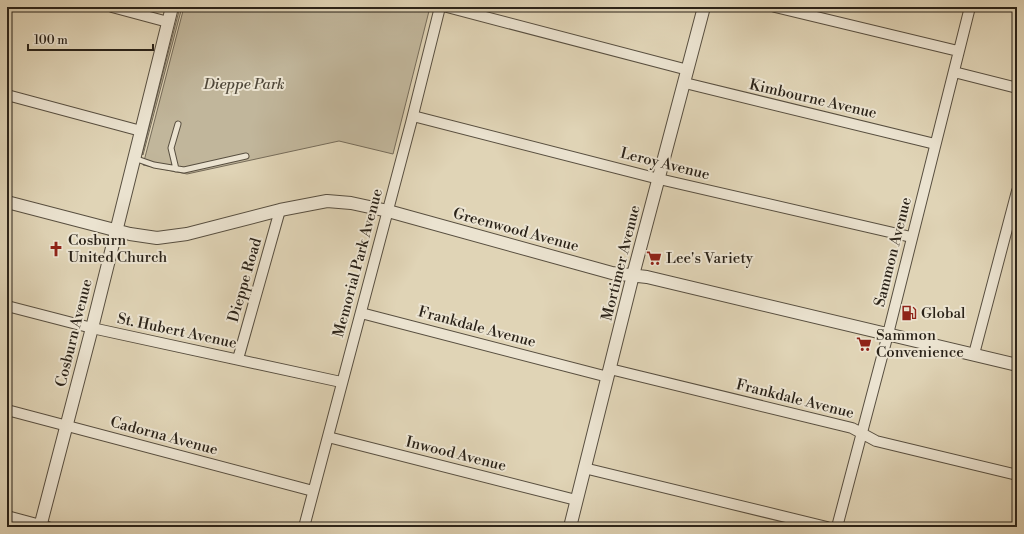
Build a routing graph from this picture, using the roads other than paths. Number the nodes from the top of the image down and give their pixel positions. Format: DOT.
graph roads {
  1 [pos="112,7"];
  2 [pos="172,7"];
  3 [pos="440,7"];
  4 [pos="447,7"];
  5 [pos="704,7"];
  6 [pos="775,7"];
  7 [pos="970,7"];
  8 [pos="168,22"];
  9 [pos="958,51"];
  10 [pos="688,70"];
  11 [pos="954,72"];
  12 [pos="684,83"];
  13 [pos="1017,88"];
  14 [pos="7,95"];
  15 [pos="413,116"];
  16 [pos="178,124"];
  17 [pos="140,131"];
  18 [pos="935,144"];
  19 [pos="246,156"];
  20 [pos="134,158"];
  21 [pos="176,169"];
  22 [pos="659,179"];
  23 [pos="1017,191"];
  24 [pos="7,202"];
  25 [pos="280,210"];
  26 [pos="388,211"];
  27 [pos="116,231"];
  28 [pos="911,236"];
  29 [pos="633,275"];
  30 [pos="7,306"];
  31 [pos="361,313"];
  32 [pos="92,328"];
  33 [pos="888,334"];
  34 [pos="974,354"];
  35 [pos="238,359"];
  36 [pos="1017,364"];
  37 [pos="609,373"];
  38 [pos="341,382"];
  39 [pos="7,410"];
  40 [pos="67,426"];
  41 [pos="861,433"];
  42 [pos="328,437"];
  43 [pos="584,468"];
  44 [pos="1017,475"];
  45 [pos="313,491"];
  46 [pos="576,500"];
  47 [pos="7,516"];
  48 [pos="43,526"];
  49 [pos="304,527"];
  50 [pos="570,527"];
  51 [pos="827,527"];
  52 [pos="837,527"];
  1 -- 8 [label="street"];
  2 -- 8 [label="street, Cosburn Avenue"];
  3 -- 15 [label="street, Memorial Park Avenue"];
  4 -- 10 [label="street"];
  5 -- 10 [label="street, Mortimer Avenue"];
  6 -- 9 [label="street"];
  7 -- 9 [label="street, Sammon Avenue"];
  8 -- 17 [label="street, Cosburn Avenue"];
  9 -- 11 [label="street, Sammon Avenue"];
  10 -- 12 [label="street, Mortimer Avenue"];
  11 -- 13 [label="street"];
  11 -- 18 [label="street, Sammon Avenue"];
  12 -- 18 [label="street, Kimbourne Avenue"];
  12 -- 22 [label="street, Mortimer Avenue"];
  14 -- 17 [label="street"];
  15 -- 22 [label="street, Leroy Avenue"];
  15 -- 26 [label="street, Memorial Park Avenue"];
  16 -- 21 [label="lane"];
  17 -- 20 [label="street, Cosburn Avenue"];
  18 -- 28 [label="street, Sammon Avenue"];
  19 -- 21 [label="lane"];
  20 -- 21 [label="lane"];
  20 -- 27 [label="street, Cosburn Avenue"];
  22 -- 28 [label="street, Leroy Avenue"];
  22 -- 29 [label="street, Mortimer Avenue"];
  23 -- 34 [label="street"];
  24 -- 27 [label="street, Greenwood Avenue"];
  25 -- 26 [label="street, Greenwood Avenue"];
  25 -- 27 [label="street, Greenwood Avenue"];
  25 -- 35 [label="street, Dieppe Road"];
  26 -- 29 [label="street, Greenwood Avenue"];
  26 -- 31 [label="street, Memorial Park Avenue"];
  27 -- 32 [label="street, Cosburn Avenue"];
  28 -- 33 [label="street, Sammon Avenue"];
  29 -- 33 [label="street, Greenwood Avenue"];
  29 -- 37 [label="street, Mortimer Avenue"];
  30 -- 32 [label="street, St. Hubert Avenue"];
  31 -- 37 [label="street, Frankdale Avenue"];
  31 -- 38 [label="street, Memorial Park Avenue"];
  32 -- 35 [label="street, St. Hubert Avenue"];
  32 -- 40 [label="street, Cosburn Avenue"];
  33 -- 34 [label="street, Greenwood Avenue"];
  33 -- 41 [label="street, Sammon Avenue"];
  34 -- 36 [label="street, Greenwood Avenue"];
  35 -- 38 [label="street, St. Hubert Avenue"];
  37 -- 41 [label="street, Frankdale Avenue"];
  37 -- 43 [label="street, Mortimer Avenue"];
  38 -- 42 [label="street, Memorial Park Avenue"];
  39 -- 40 [label="street, Cadorna Avenue"];
  40 -- 45 [label="street, Cadorna Avenue"];
  40 -- 48 [label="street, Cosburn Avenue"];
  41 -- 44 [label="street, Frankdale Avenue"];
  41 -- 52 [label="street, Sammon Avenue"];
  42 -- 45 [label="street, Memorial Park Avenue"];
  42 -- 46 [label="street, Inwood Avenue"];
  43 -- 46 [label="street, Mortimer Avenue"];
  43 -- 51 [label="street"];
  45 -- 49 [label="street, Memorial Park Avenue"];
  46 -- 50 [label="street, Mortimer Avenue"];
  47 -- 48 [label="street"];
}
